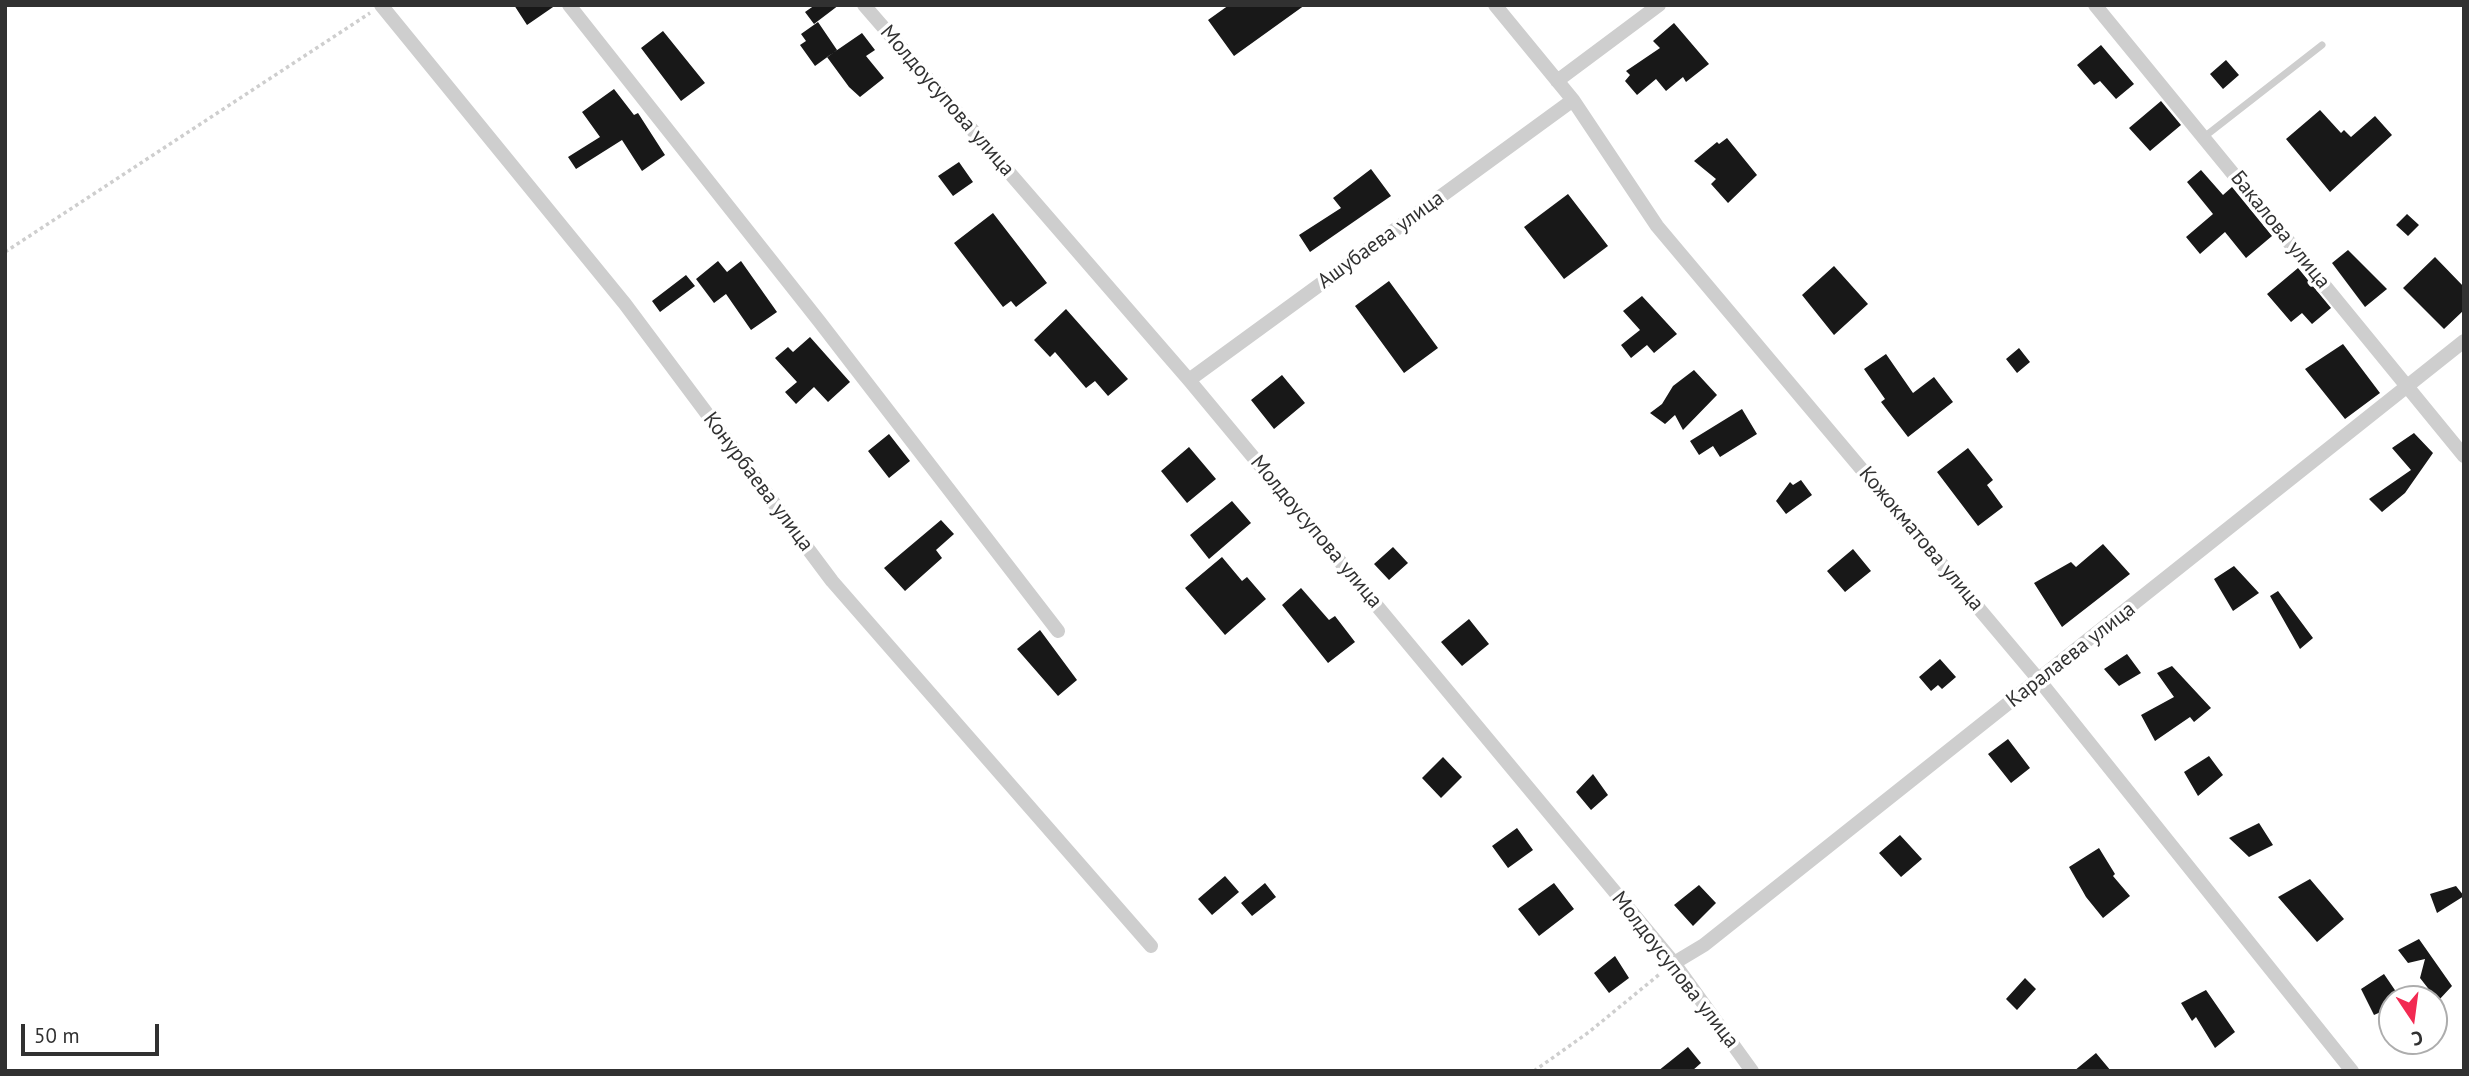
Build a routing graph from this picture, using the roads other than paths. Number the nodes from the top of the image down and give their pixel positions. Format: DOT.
graph roads {
  1 [pos="569,5"];
  2 [pos="864,5"];
  3 [pos="1494,5"];
  4 [pos="1660,5"];
  5 [pos="2095,5"];
  6 [pos="380,6"];
  7 [pos="2322,45"];
  8 [pos="1557,81"];
  9 [pos="1573,100"];
  10 [pos="2204,137"];
  11 [pos="2464,341"];
  12 [pos="1189,380"];
  13 [pos="2409,387"];
  14 [pos="2464,456"];
  15 [pos="1058,631"];
  16 [pos="2039,680"];
  17 [pos="1151,946"];
  18 [pos="1674,963"];
  19 [pos="1752,1071"];
  20 [pos="2352,1071"];
  1 -- 15 [label="street"];
  2 -- 12 [label="street, Молдоусупова улица"];
  3 -- 8 [label="street, Кожокматова улица"];
  4 -- 8 [label="street"];
  5 -- 10 [label="street, Бакалова улица"];
  6 -- 17 [label="street, Конурбаева улица"];
  7 -- 10 [label="lane"];
  8 -- 9 [label="street, Кожокматова улица"];
  9 -- 12 [label="street, Ашубаева улица"];
  9 -- 16 [label="street, Кожокматова улица"];
  10 -- 13 [label="street, Бакалова улица"];
  11 -- 13 [label="street, Каралаева улица"];
  12 -- 18 [label="street, Молдоусупова улица"];
  13 -- 14 [label="street, Бакалова улица"];
  13 -- 16 [label="street, Каралаева улица"];
  16 -- 18 [label="street, Каралаева улица"];
  16 -- 20 [label="street, Кожокматова улица"];
  18 -- 19 [label="street, Молдоусупова улица"];
}
